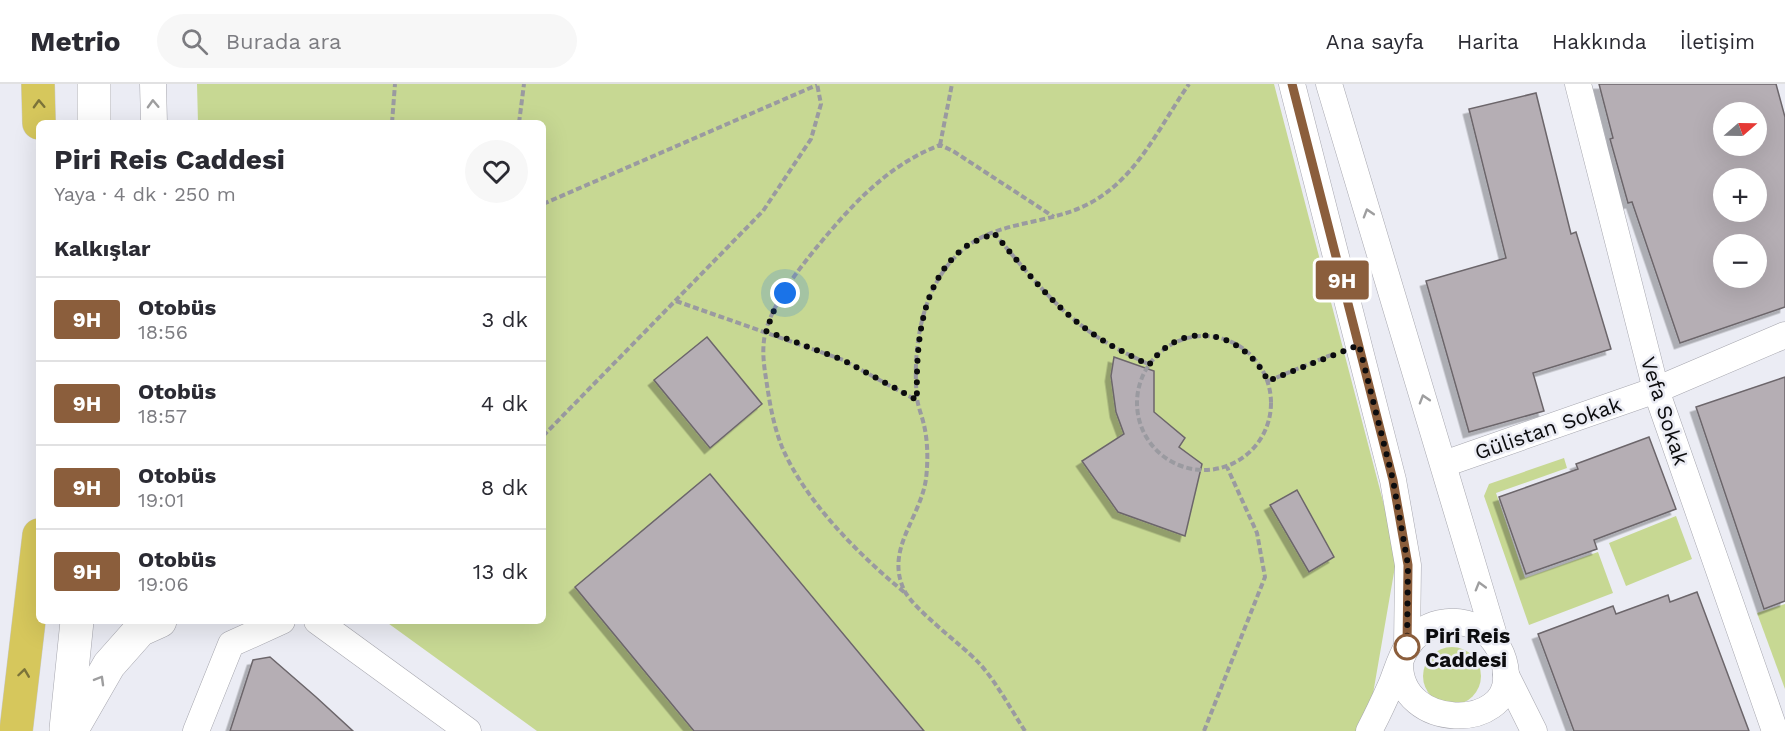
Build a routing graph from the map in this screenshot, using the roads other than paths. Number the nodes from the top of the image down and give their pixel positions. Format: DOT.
graph roads {
  1 [pos="38,84"];
  2 [pos="153,84"];
  3 [pos="1293,84"];
  4 [pos="1329,84"];
  5 [pos="1578,84"];
  6 [pos="39,120"];
  7 [pos="154,120"];
  8 [pos="1785,335"];
  9 [pos="1656,390"];
  10 [pos="1444,464"];
  11 [pos="36,561"];
  12 [pos="77,624"];
  13 [pos="153,624"];
  14 [pos="275,624"];
  15 [pos="321,624"];
  16 [pos="1496,642"];
  17 [pos="1403,656"];
  18 [pos="1506,675"];
  19 [pos="1459,729"];
  20 [pos="464,730"];
  21 [pos="16,731"];
  22 [pos="66,731"];
  23 [pos="71,731"];
  24 [pos="196,731"];
  25 [pos="1370,731"];
  26 [pos="1533,731"];
  27 [pos="1775,731"];
  6 -- 1 [label="highway, one-way"];
  7 -- 2 [label="street, one-way"];
  3 -- 17 [label="street"];
  10 -- 4 [label="street, one-way"];
  5 -- 9 [label="street, Vefa Sokak"];
  8 -- 9 [label="street, Gülistan Sokak"];
  9 -- 10 [label="street, Gülistan Sokak"];
  9 -- 27 [label="street, Vefa Sokak"];
  16 -- 10 [label="street, one-way"];
  21 -- 11 [label="highway, one-way"];
  12 -- 22 [label="main road"];
  23 -- 13 [label="main road, one-way"];
  14 -- 24 [label="street"];
  15 -- 20 [label="street"];
  16 -- 17 [label="street"];
  16 -- 18 [label="street"];
  17 -- 19 [label="street"];
  17 -- 25 [label="street"];
  18 -- 19 [label="street"];
  18 -- 26 [label="street"];
}
